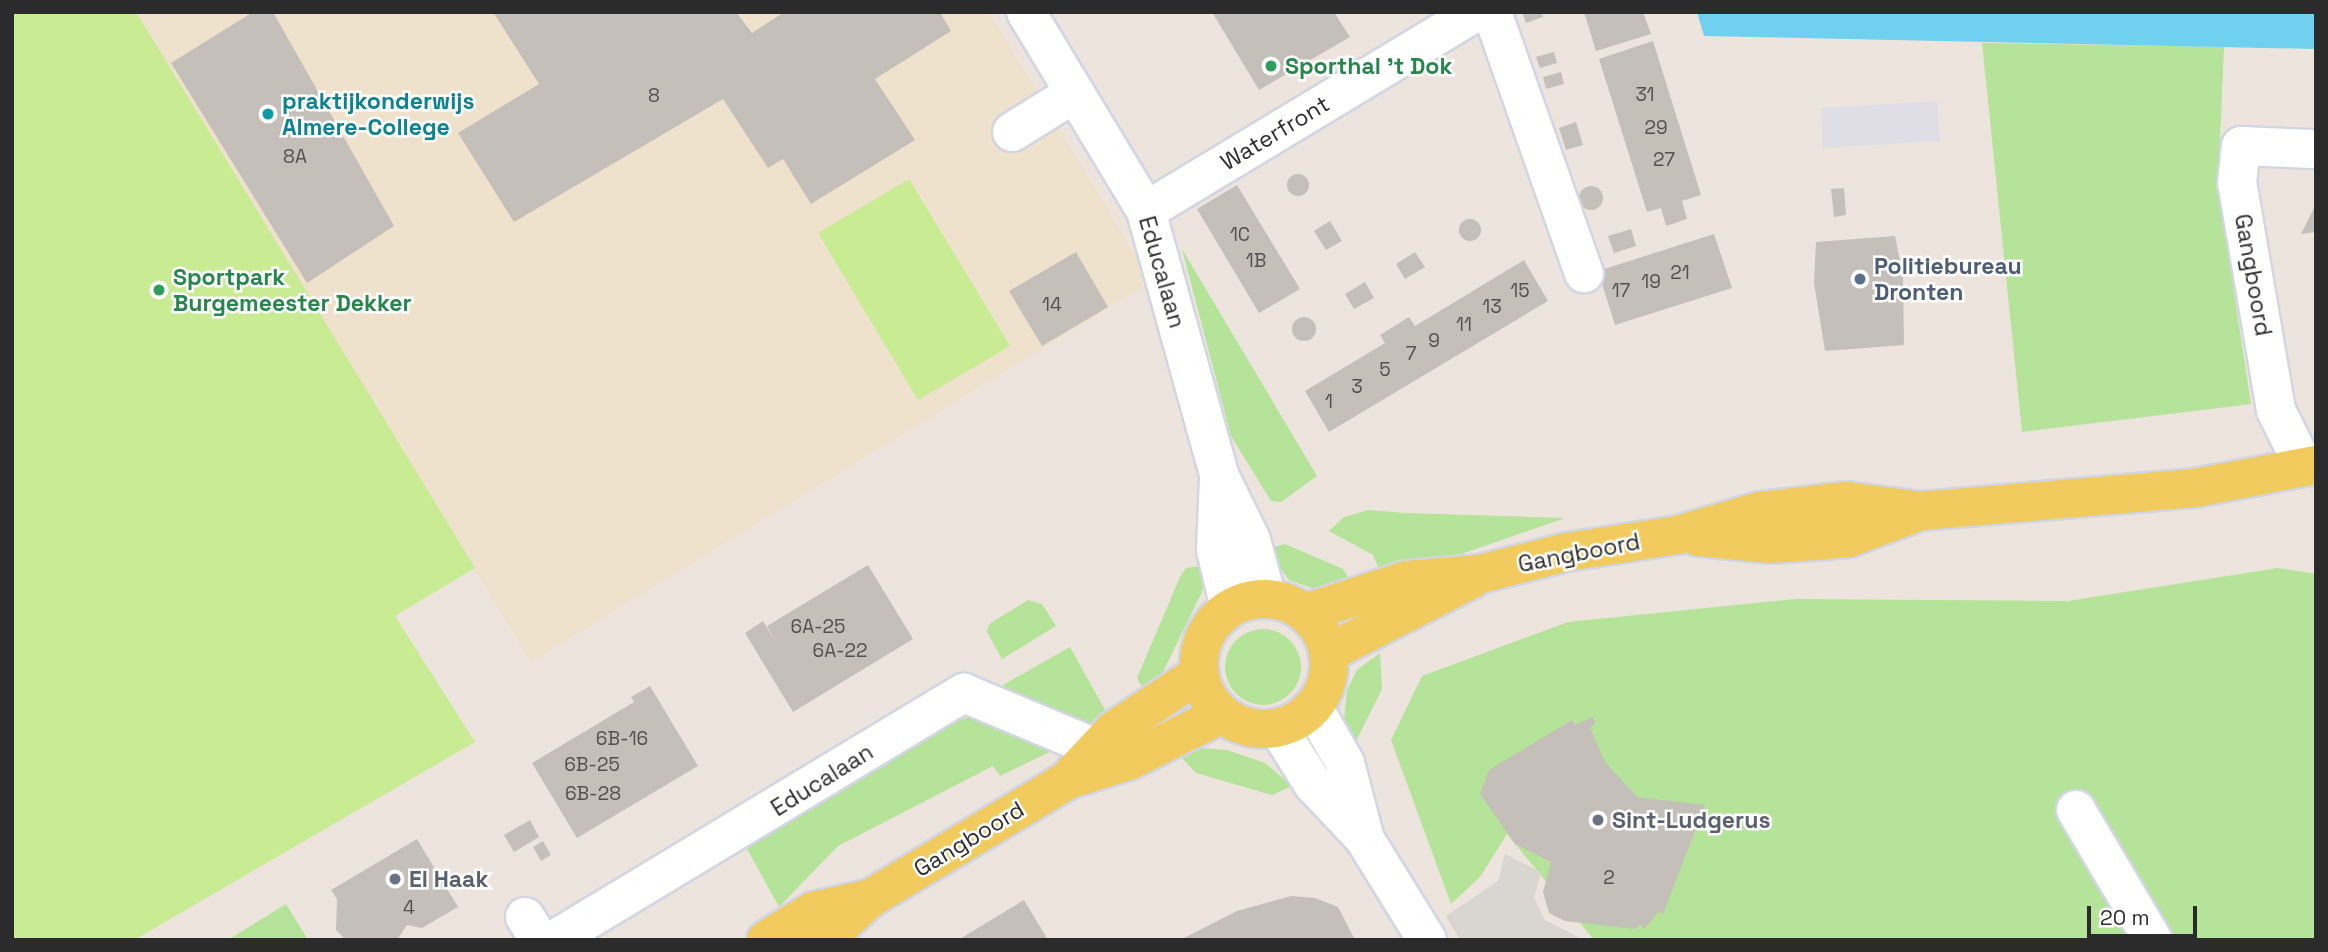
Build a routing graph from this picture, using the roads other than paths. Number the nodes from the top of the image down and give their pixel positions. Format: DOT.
graph roads {
  1 [pos="1026,12"];
  2 [pos="1476,12"];
  3 [pos="1492,12"];
  4 [pos="1075,93"];
  5 [pos="1012,132"];
  6 [pos="2312,149"];
  7 [pos="1146,211"];
  8 [pos="1584,273"];
  9 [pos="2310,466"];
  10 [pos="1219,475"];
  11 [pos="1480,574"];
  12 [pos="1267,599"];
  13 [pos="1230,608"];
  14 [pos="1305,613"];
  15 [pos="1328,653"];
  16 [pos="1199,674"];
  17 [pos="1313,707"];
  18 [pos="1222,714"];
  19 [pos="1279,728"];
  20 [pos="1098,749"];
  21 [pos="1068,780"];
  22 [pos="2076,810"];
  23 [pos="1364,838"];
  24 [pos="869,899"];
  25 [pos="540,932"];
  26 [pos="766,940"];
  27 [pos="825,940"];
  28 [pos="1427,940"];
  29 [pos="2153,940"];
  1 -- 4 [label="street, Educalaan"];
  2 -- 7 [label="street, Waterfront"];
  3 -- 8 [label="street"];
  4 -- 5 [label="street"];
  4 -- 7 [label="street, Educalaan"];
  6 -- 9 [label="street, Gangboord"];
  7 -- 10 [label="street, Educalaan"];
  9 -- 11 [label="main road, Gangboord"];
  10 -- 12 [label="street, Educalaan"];
  10 -- 13 [label="street, Educalaan"];
  11 -- 14 [label="main road, Gangboord"];
  11 -- 15 [label="main road, Gangboord"];
  12 -- 13 [label="main road"];
  12 -- 14 [label="main road"];
  13 -- 16 [label="main road"];
  14 -- 15 [label="main road"];
  15 -- 17 [label="main road"];
  16 -- 18 [label="main road"];
  16 -- 20 [label="main road, Gangboord"];
  17 -- 19 [label="main road"];
  17 -- 23 [label="street"];
  18 -- 19 [label="main road"];
  18 -- 21 [label="main road, Gangboord"];
  19 -- 23 [label="street"];
  20 -- 21 [label="main road, Gangboord"];
  20 -- 25 [label="street, Educalaan"];
  21 -- 24 [label="main road, Gangboord"];
  22 -- 29 [label="street"];
  23 -- 28 [label="street"];
  24 -- 26 [label="main road, Gangboord"];
  24 -- 27 [label="main road, Gangboord"];
}
